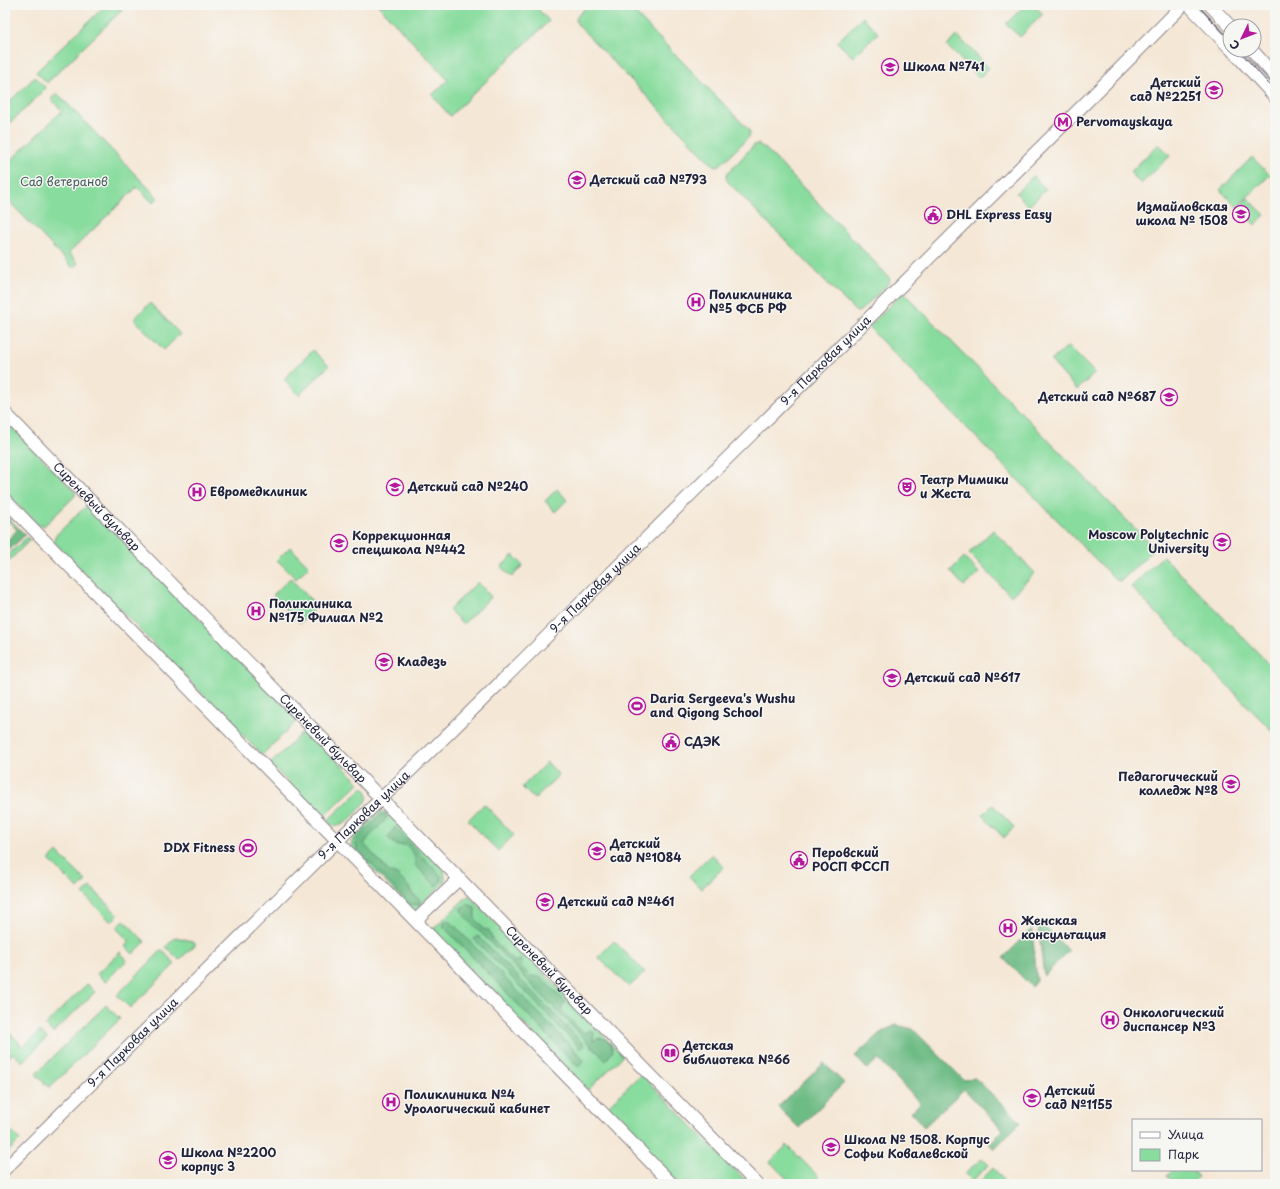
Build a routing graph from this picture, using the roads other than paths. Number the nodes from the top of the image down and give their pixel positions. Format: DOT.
graph roads {
  1 [pos="1183,5"];
  2 [pos="1189,5"];
  3 [pos="1210,5"];
  4 [pos="1222,18"];
  5 [pos="1222,40"];
  6 [pos="1239,58"];
  7 [pos="1259,58"];
  8 [pos="1275,76"];
  9 [pos="1275,97"];
  10 [pos="5,413"];
  11 [pos="5,500"];
  12 [pos="382,798"];
  13 [pos="338,841"];
  14 [pos="459,879"];
  15 [pos="419,923"];
  16 [pos="5,1169"];
  17 [pos="672,1184"];
  18 [pos="757,1184"];
  1 -- 12 [label="main road, 9-я Парковая улица"];
  2 -- 5 [label="main road"];
  3 -- 4 [label="main road"];
  6 -- 9 [label="main road"];
  7 -- 8 [label="main road"];
  10 -- 12 [label="main road, Сиреневый бульвар"];
  11 -- 13 [label="main road"];
  12 -- 13 [label="main road, 9-я Парковая улица"];
  12 -- 14 [label="main road, Сиреневый бульвар"];
  13 -- 15 [label="main road"];
  13 -- 16 [label="main road, 9-я Парковая улица"];
  14 -- 15 [label="main road"];
  14 -- 18 [label="main road, Сиреневый бульвар"];
  15 -- 17 [label="main road"];
}
